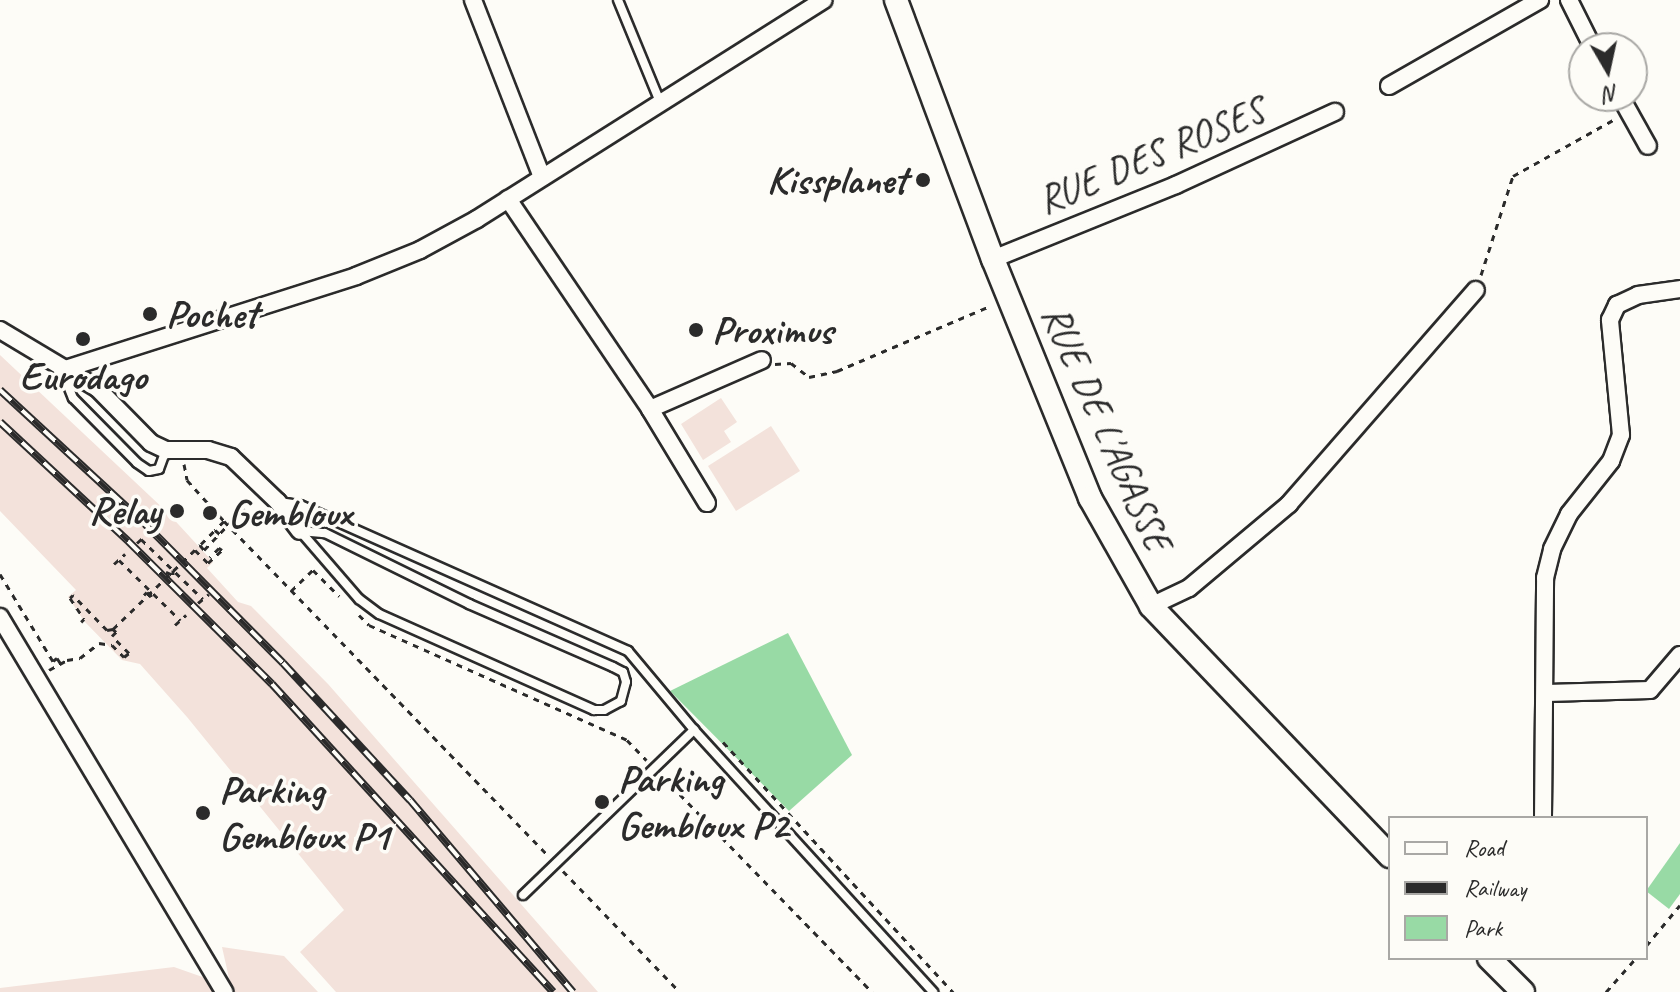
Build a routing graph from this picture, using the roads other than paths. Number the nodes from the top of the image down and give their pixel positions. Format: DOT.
graph roads {
  1 [pos="473,0"];
  2 [pos="618,0"];
  3 [pos="824,0"];
  4 [pos="896,0"];
  5 [pos="1540,0"];
  6 [pos="1569,0"];
  7 [pos="1585,32"];
  8 [pos="1389,86"];
  9 [pos="661,103"];
  10 [pos="1335,112"];
  11 [pos="1629,112"];
  12 [pos="1648,146"];
  13 [pos="542,177"];
  14 [pos="508,199"];
  15 [pos="993,259"];
  16 [pos="1680,289"];
  17 [pos="1476,290"];
  18 [pos="0,330"];
  19 [pos="762,360"];
  20 [pos="62,370"];
  21 [pos="650,409"];
  22 [pos="174,451"];
  23 [pos="278,502"];
  24 [pos="707,503"];
  25 [pos="300,531"];
  26 [pos="1151,606"];
  27 [pos="0,617"];
  28 [pos="1680,655"];
  29 [pos="1547,693"];
  30 [pos="694,730"];
  31 [pos="1543,816"];
  32 [pos="1388,854"];
  33 [pos="523,895"];
  34 [pos="1491,960"];
  35 [pos="224,992"];
  36 [pos="933,992"];
  37 [pos="1523,992"];
  1 -- 13 [label="street"];
  2 -- 9 [label="lane"];
  3 -- 9 [label="street"];
  4 -- 15 [label="street, RUE DE L'AGASSE"];
  5 -- 8 [label="street"];
  6 -- 7 [label="street"];
  9 -- 13 [label="street"];
  10 -- 15 [label="street, RUE DES ROSES"];
  11 -- 12 [label="street"];
  13 -- 14 [label="street"];
  14 -- 20 [label="street"];
  14 -- 21 [label="street"];
  15 -- 26 [label="street, RUE DE L'AGASSE"];
  16 -- 29 [label="street"];
  17 -- 26 [label="street"];
  18 -- 20 [label="street"];
  19 -- 21 [label="street"];
  20 -- 22 [label="street"];
  20 -- 22 [label="lane"];
  21 -- 24 [label="street"];
  22 -- 23 [label="street"];
  23 -- 25 [label="street"];
  23 -- 30 [label="lane"];
  25 -- 25 [label="lane"];
  26 -- 32 [label="street, RUE DE L'AGASSE"];
  27 -- 35 [label="street"];
  28 -- 29 [label="street"];
  29 -- 31 [label="street"];
  30 -- 33 [label="lane"];
  30 -- 36 [label="lane"];
  34 -- 37 [label="street"];
}
